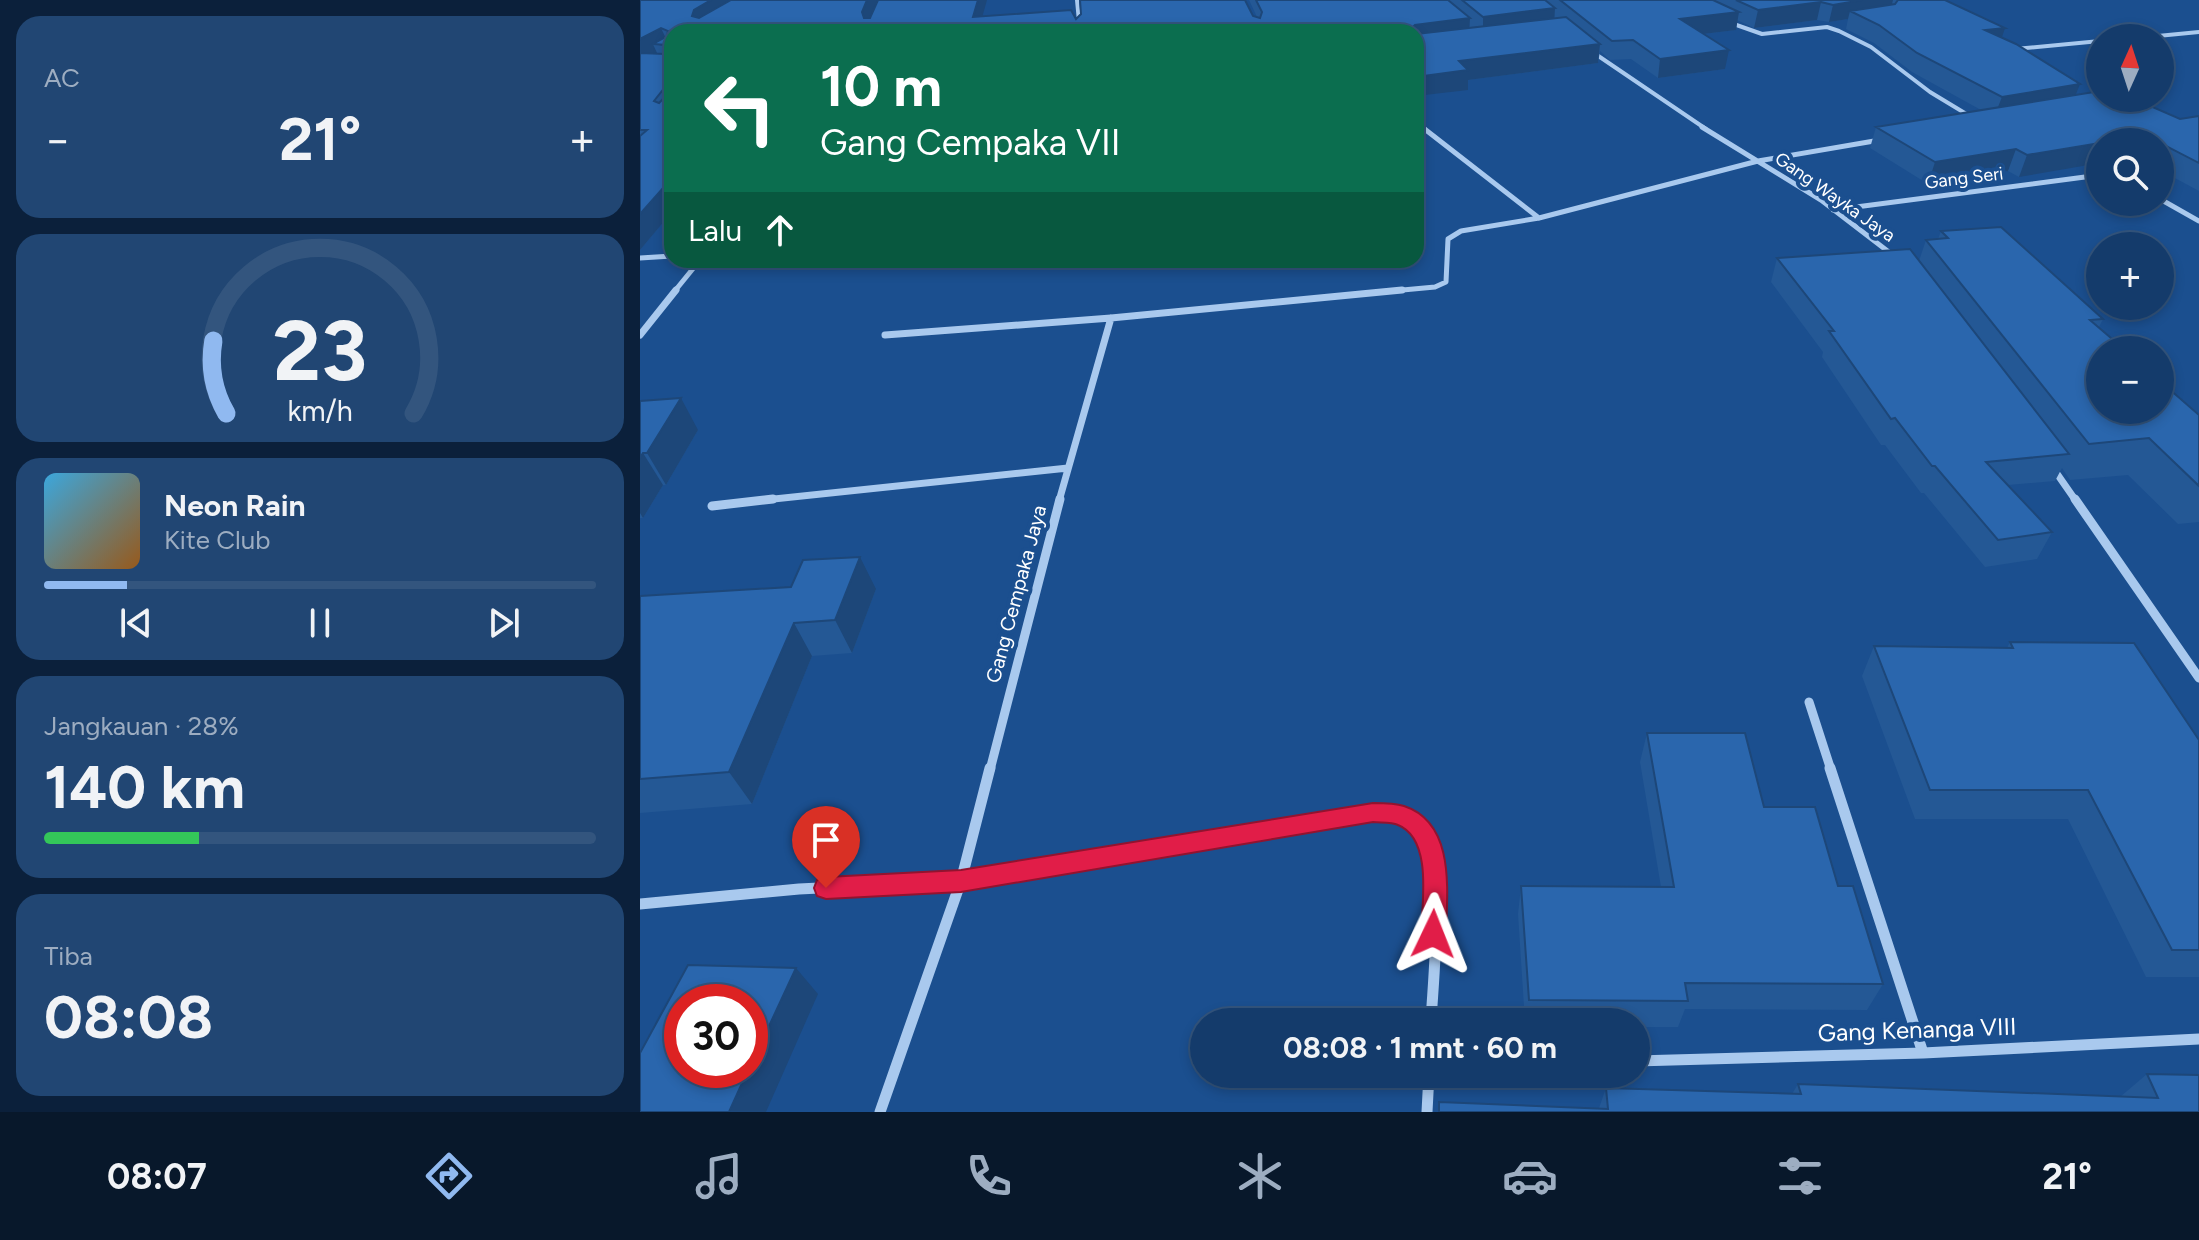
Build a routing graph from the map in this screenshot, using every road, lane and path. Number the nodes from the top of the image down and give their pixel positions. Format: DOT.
graph roads {
  1 [pos="1077,0"];
  2 [pos="1722,19"];
  3 [pos="1079,24"];
  4 [pos="1843,25"];
  5 [pos="1827,27"];
  6 [pos="2199,32"];
  7 [pos="2174,34"];
  8 [pos="2086,42"];
  9 [pos="1585,47"];
  10 [pos="2014,49"];
  11 [pos="1966,125"];
  12 [pos="1424,129"];
  13 [pos="1427,131"];
  14 [pos="1424,132"];
  15 [pos="1891,138"];
  16 [pos="1758,161"];
  17 [pos="2086,177"];
  18 [pos="2174,207"];
  19 [pos="1833,210"];
  20 [pos="1539,218"];
  21 [pos="2199,221"];
  22 [pos="664,256"];
  23 [pos="640,258"];
  24 [pos="1899,260"];
  25 [pos="694,268"];
  26 [pos="1111,318"];
  27 [pos="640,335"];
  28 [pos="885,335"];
  29 [pos="2048,461"];
  30 [pos="1068,468"];
  31 [pos="712,506"];
  32 [pos="2199,678"];
  33 [pos="1809,702"];
  34 [pos="961,881"];
  35 [pos="640,904"];
  36 [pos="1431,1008"];
  37 [pos="2199,1039"];
  38 [pos="1923,1053"];
  39 [pos="1650,1061"];
  40 [pos="1428,1088"];
  41 [pos="880,1112"];
  42 [pos="1427,1112"];
  1 -- 3 [label="street"];
  2 -- 5 [label="street"];
  4 -- 5 [label="street"];
  5 -- 11 [label="street"];
  6 -- 7 [label="street"];
  8 -- 10 [label="street"];
  9 -- 16 [label="street, Gang Wayka Jaya"];
  12 -- 13 [label="street"];
  13 -- 14 [label="street"];
  13 -- 20 [label="street"];
  15 -- 16 [label="street"];
  16 -- 19 [label="street, Gang Wayka Jaya"];
  16 -- 20 [label="street"];
  17 -- 19 [label="street, Gang Seri"];
  18 -- 21 [label="street"];
  19 -- 24 [label="street, Gang Wayka Jaya"];
  20 -- 26 [label="street"];
  22 -- 23 [label="street"];
  25 -- 27 [label="street"];
  26 -- 28 [label="street"];
  26 -- 30 [label="street, Gang Cempaka Jaya"];
  29 -- 32 [label="street"];
  30 -- 31 [label="street"];
  30 -- 34 [label="street, Gang Cempaka Jaya"];
  33 -- 38 [label="street"];
  34 -- 35 [label="street"];
  34 -- 36 [label="street"];
  34 -- 41 [label="street, Gang Cempaka Jaya"];
  37 -- 38 [label="street, Gang Kenanga VIII"];
  38 -- 39 [label="street, Gang Kenanga VIII"];
  40 -- 42 [label="street"];
}
